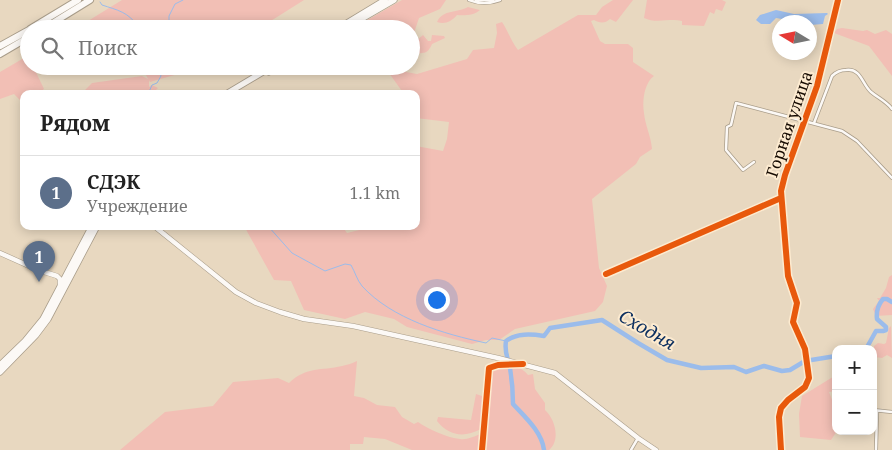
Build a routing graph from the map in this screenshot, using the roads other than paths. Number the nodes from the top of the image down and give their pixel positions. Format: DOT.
graph roads {
  1 [pos="78,0"];
  2 [pos="90,0"];
  3 [pos="385,0"];
  4 [pos="394,0"];
  5 [pos="469,0"];
  6 [pos="476,0"];
  7 [pos="493,0"];
  8 [pos="500,0"];
  9 [pos="838,0"];
  10 [pos="45,20"];
  11 [pos="58,20"];
  12 [pos="352,20"];
  13 [pos="360,20"];
  14 [pos="20,35"];
  15 [pos="20,42"];
  16 [pos="0,46"];
  17 [pos="0,54"];
  18 [pos="258,75"];
  19 [pos="265,75"];
  20 [pos="233,90"];
  21 [pos="240,90"];
  22 [pos="892,109"];
  23 [pos="805,122"];
  24 [pos="814,123"];
  25 [pos="754,162"];
  26 [pos="892,178"];
  27 [pos="781,198"];
  28 [pos="90,230"];
  29 [pos="95,230"];
  30 [pos="159,230"];
  31 [pos="0,253"];
  32 [pos="68,270"];
  33 [pos="54,274"];
  34 [pos="606,274"];
  35 [pos="59,289"];
  36 [pos="513,363"];
  37 [pos="0,365"];
  38 [pos="0,372"];
  39 [pos="877,410"];
  40 [pos="892,412"];
  41 [pos="876,435"];
  42 [pos="638,438"];
  43 [pos="482,450"];
  44 [pos="631,450"];
  45 [pos="656,450"];
  46 [pos="781,450"];
  47 [pos="876,450"];
  1 -- 10 [label="highway"];
  2 -- 11 [label="highway"];
  3 -- 12 [label="highway"];
  4 -- 13 [label="highway"];
  5 -- 8 [label="street"];
  6 -- 7 [label="street"];
  9 -- 23 [label="street, Горная улица"];
  14 -- 16 [label="highway"];
  15 -- 17 [label="highway"];
  18 -- 20 [label="highway"];
  19 -- 21 [label="highway"];
  22 -- 24 [label="street"];
  23 -- 24 [label="street"];
  23 -- 25 [label="street"];
  23 -- 27 [label="street, Горная улица"];
  24 -- 26 [label="street"];
  27 -- 34 [label="street"];
  27 -- 46 [label="street, Горная улица"];
  28 -- 32 [label="highway"];
  29 -- 38 [label="highway"];
  30 -- 36 [label="main road"];
  31 -- 33 [label="main road"];
  32 -- 33 [label="main road"];
  32 -- 35 [label="highway"];
  33 -- 35 [label="main road"];
  35 -- 37 [label="highway"];
  36 -- 42 [label="main road"];
  36 -- 43 [label="street"];
  39 -- 40 [label="street"];
  41 -- 47 [label="street"];
  42 -- 44 [label="street"];
  42 -- 45 [label="main road"];
}
